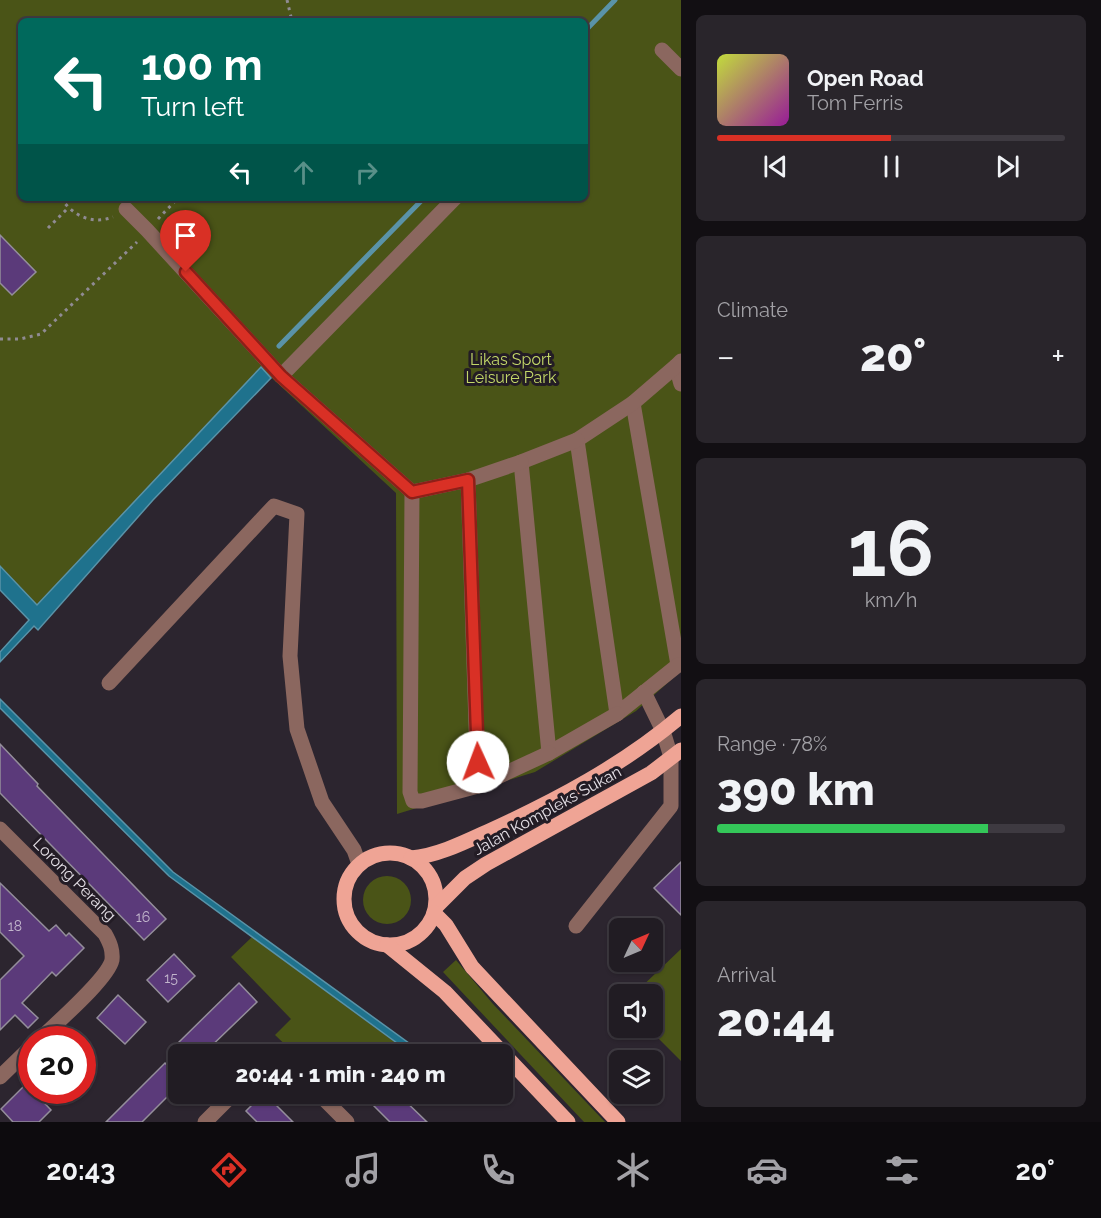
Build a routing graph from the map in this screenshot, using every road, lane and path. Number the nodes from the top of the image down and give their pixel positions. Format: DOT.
graph roads {
  1 [pos="287,0"];
  2 [pos="291,18"];
  3 [pos="662,50"];
  4 [pos="681,69"];
  5 [pos="63,201"];
  6 [pos="175,201"];
  7 [pos="452,201"];
  8 [pos="68,208"];
  9 [pos="126,209"];
  10 [pos="96,221"];
  11 [pos="48,228"];
  12 [pos="147,230"];
  13 [pos="0,339"];
  14 [pos="679,364"];
  15 [pos="281,376"];
  16 [pos="681,384"];
  17 [pos="633,403"];
  18 [pos="577,440"];
  19 [pos="521,462"];
  20 [pos="468,480"];
  21 [pos="412,492"];
  22 [pos="679,663"];
  23 [pos="109,683"];
  24 [pos="645,692"];
  25 [pos="617,714"];
  26 [pos="681,716"];
  27 [pos="663,731"];
  28 [pos="549,753"];
  29 [pos="676,753"];
  30 [pos="478,786"];
  31 [pos="0,829"];
  32 [pos="411,858"];
  33 [pos="359,864"];
  34 [pos="435,910"];
  35 [pos="576,926"];
  36 [pos="387,945"];
  37 [pos="53,1026"];
  38 [pos="18,1060"];
  39 [pos="0,1077"];
  40 [pos="223,1104"];
  41 [pos="329,1104"];
  42 [pos="205,1122"];
  43 [pos="347,1122"];
  44 [pos="568,1122"];
  45 [pos="618,1122"];
  1 -- 2 [label="path"];
  3 -- 4 [label="street"];
  5 -- 8 [label="path"];
  6 -- 12 [label="path"];
  7 -- 15 [label="street"];
  8 -- 10 [label="path"];
  8 -- 11 [label="path"];
  9 -- 12 [label="street"];
  12 -- 13 [label="path"];
  12 -- 15 [label="street"];
  14 -- 16 [label="street"];
  14 -- 17 [label="street"];
  15 -- 21 [label="street"];
  17 -- 18 [label="street"];
  17 -- 22 [label="street"];
  18 -- 19 [label="street"];
  18 -- 25 [label="street"];
  19 -- 20 [label="street"];
  19 -- 28 [label="street"];
  20 -- 21 [label="street"];
  20 -- 30 [label="street"];
  21 -- 30 [label="street"];
  22 -- 24 [label="street"];
  23 -- 33 [label="street"];
  24 -- 25 [label="street"];
  24 -- 27 [label="street"];
  25 -- 28 [label="street"];
  26 -- 27 [label="main road, Jalan Kompleks Sukan"];
  27 -- 29 [label="street"];
  27 -- 32 [label="main road, Jalan Kompleks Sukan"];
  28 -- 30 [label="street"];
  29 -- 34 [label="main road, Jalan Kompleks Sukan"];
  29 -- 35 [label="street"];
  31 -- 37 [label="street, Lorong Perang"];
  32 -- 33 [label="main road"];
  32 -- 34 [label="main road"];
  33 -- 36 [label="main road"];
  34 -- 36 [label="main road"];
  34 -- 45 [label="main road"];
  36 -- 44 [label="main road"];
  38 -- 39 [label="street"];
  40 -- 42 [label="street"];
  41 -- 43 [label="street"];
}
